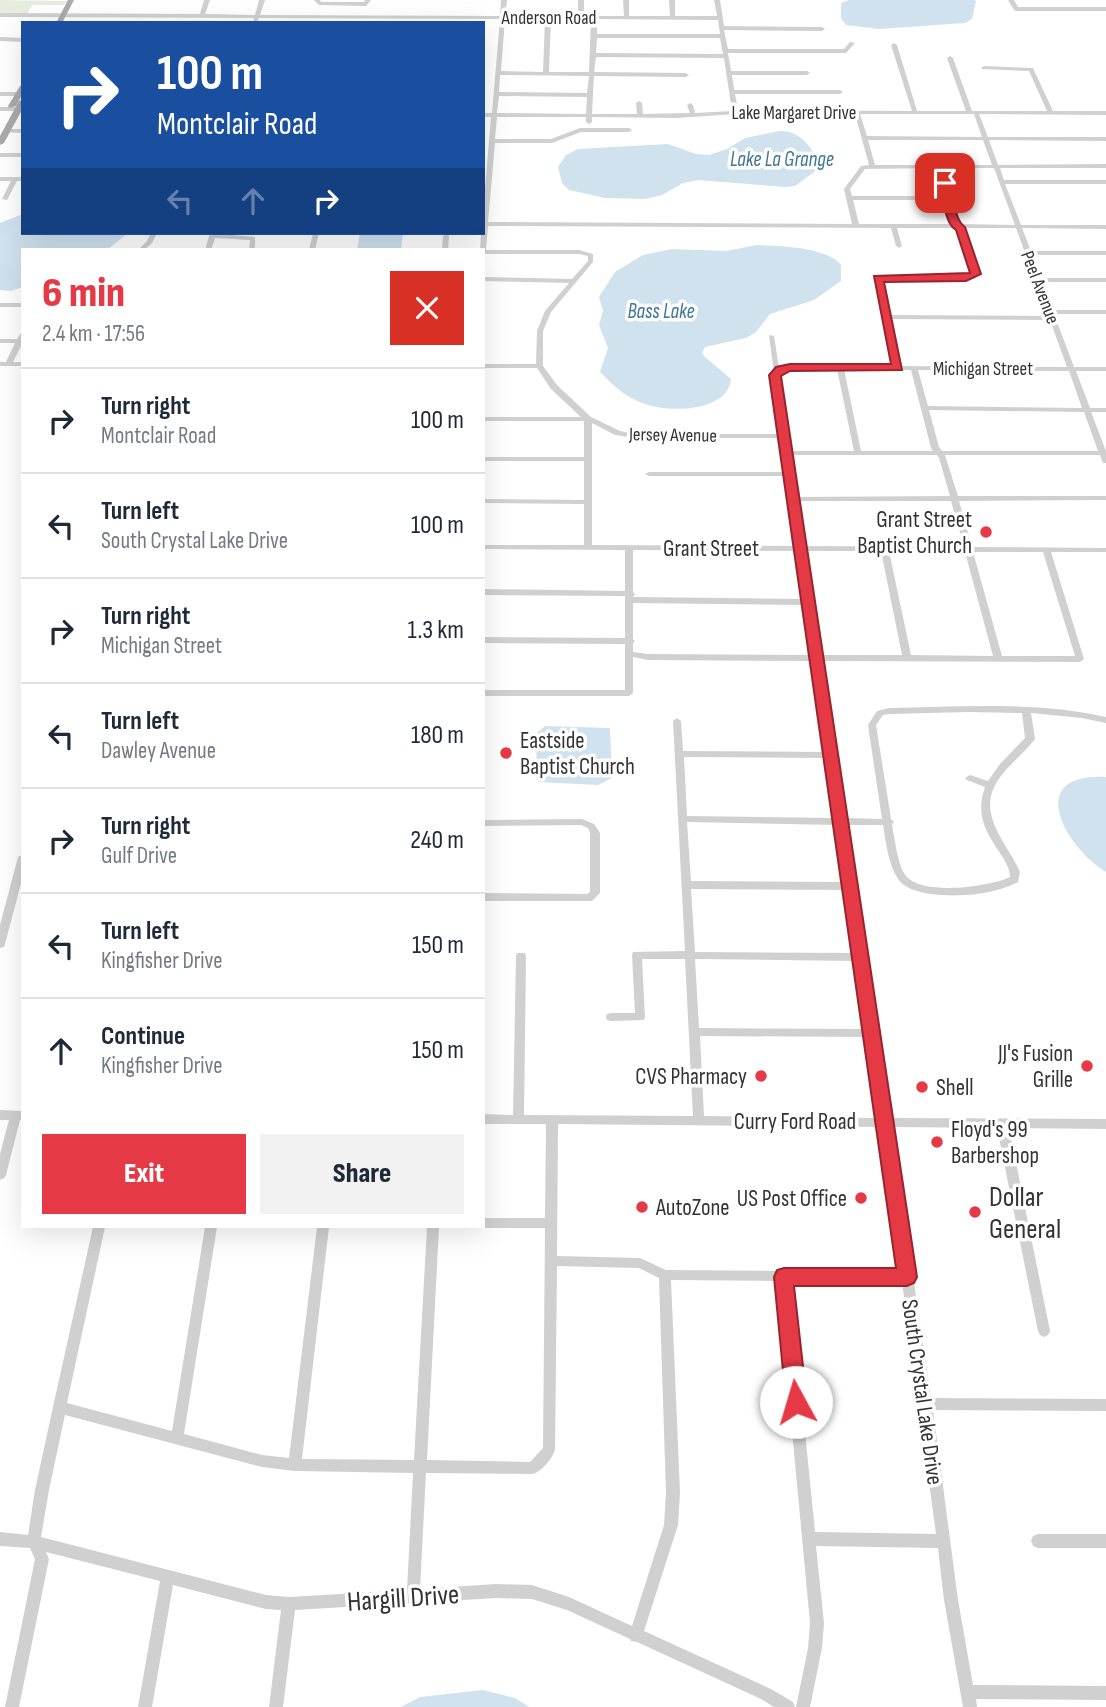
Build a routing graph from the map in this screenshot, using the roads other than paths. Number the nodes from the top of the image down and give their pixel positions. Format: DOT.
graph roads {
  1 [pos="71,0"];
  2 [pos="78,0"];
  3 [pos="208,0"];
  4 [pos="262,0"];
  5 [pos="317,0"];
  6 [pos="368,0"];
  7 [pos="504,0"];
  8 [pos="581,0"];
  9 [pos="626,0"];
  10 [pos="672,0"];
  11 [pos="718,0"];
  12 [pos="1011,0"];
  13 [pos="344,4"];
  14 [pos="1106,9"];
  15 [pos="0,15"];
  16 [pos="175,16"];
  17 [pos="339,17"];
  18 [pos="502,17"];
  19 [pos="548,17"];
  20 [pos="204,18"];
  21 [pos="581,18"];
  22 [pos="594,18"];
  23 [pos="627,18"];
  24 [pos="674,18"];
  25 [pos="720,18"];
  26 [pos="64,19"];
  27 [pos="256,20"];
  28 [pos="348,20"];
  29 [pos="396,20"];
  30 [pos="173,21"];
  31 [pos="722,29"];
  32 [pos="822,29"];
  33 [pos="595,36"];
  34 [pos="723,36"];
  35 [pos="0,40"];
  36 [pos="21,40"];
  37 [pos="852,43"];
  38 [pos="894,45"];
  39 [pos="726,53"];
  40 [pos="595,55"];
  41 [pos="950,58"];
  42 [pos="984,68"];
  43 [pos="497,73"];
  44 [pos="546,73"];
  45 [pos="729,73"];
  46 [pos="807,73"];
  47 [pos="592,74"];
  48 [pos="686,75"];
  49 [pos="732,92"];
  50 [pos="840,92"];
  51 [pos="0,94"];
  52 [pos="495,94"];
  53 [pos="588,94"];
  54 [pos="21,97"];
  55 [pos="639,103"];
  56 [pos="690,105"];
  57 [pos="0,109"];
  58 [pos="17,109"];
  59 [pos="735,112"];
  60 [pos="858,112"];
  61 [pos="915,113"];
  62 [pos="973,113"];
  63 [pos="1051,113"];
  64 [pos="1106,113"];
  65 [pos="485,115"];
  66 [pos="494,115"];
  67 [pos="693,115"];
  68 [pos="589,116"];
  69 [pos="640,116"];
  70 [pos="589,129"];
  71 [pos="3,130"];
  72 [pos="629,130"];
  73 [pos="21,131"];
  74 [pos="865,138"];
  75 [pos="985,139"];
  76 [pos="1106,139"];
  77 [pos="492,141"];
  78 [pos="538,141"];
  79 [pos="0,143"];
  80 [pos="538,151"];
  81 [pos="0,155"];
  82 [pos="21,155"];
  83 [pos="872,166"];
  84 [pos="996,166"];
  85 [pos="1106,166"];
  86 [pos="940,167"];
  87 [pos="0,179"];
  88 [pos="19,179"];
  89 [pos="1002,181"];
  90 [pos="1106,182"];
  91 [pos="849,198"];
  92 [pos="950,198"];
  93 [pos="5,200"];
  94 [pos="485,225"];
  95 [pos="856,226"];
  96 [pos="894,227"];
  97 [pos="958,227"];
  98 [pos="1018,227"];
  99 [pos="1106,227"];
  100 [pos="223,235"];
  101 [pos="446,236"];
  102 [pos="899,246"];
  103 [pos="252,248"];
  104 [pos="445,248"];
  105 [pos="485,251"];
  106 [pos="1028,253"];
  107 [pos="1106,253"];
  108 [pos="485,279"];
  109 [pos="1038,280"];
  110 [pos="1106,280"];
  111 [pos="572,281"];
  112 [pos="0,305"];
  113 [pos="21,305"];
  114 [pos="1106,312"];
  115 [pos="1052,315"];
  116 [pos="885,317"];
  117 [pos="771,336"];
  118 [pos="21,338"];
  119 [pos="0,341"];
  120 [pos="4,364"];
  121 [pos="485,366"];
  122 [pos="539,366"];
  123 [pos="840,368"];
  124 [pos="898,368"];
  125 [pos="914,368"];
  126 [pos="1073,369"];
  127 [pos="1106,369"];
  128 [pos="777,371"];
  129 [pos="924,408"];
  130 [pos="1088,410"];
  131 [pos="1106,410"];
  132 [pos="485,419"];
  133 [pos="587,419"];
  134 [pos="783,436"];
  135 [pos="785,453"];
  136 [pos="858,453"];
  137 [pos="939,453"];
  138 [pos="1105,455"];
  139 [pos="485,459"];
  140 [pos="588,459"];
  141 [pos="649,474"];
  142 [pos="789,474"];
  143 [pos="1106,498"];
  144 [pos="793,499"];
  145 [pos="954,499"];
  146 [pos="485,501"];
  147 [pos="588,502"];
  148 [pos="485,547"];
  149 [pos="588,547"];
  150 [pos="629,548"];
  151 [pos="799,548"];
  152 [pos="885,549"];
  153 [pos="969,550"];
  154 [pos="1046,550"];
  155 [pos="1106,550"];
  156 [pos="485,592"];
  157 [pos="631,597"];
  158 [pos="807,602"];
  159 [pos="485,640"];
  160 [pos="631,641"];
  161 [pos="631,654"];
  162 [pos="816,657"];
  163 [pos="907,657"];
  164 [pos="998,658"];
  165 [pos="485,693"];
  166 [pos="1026,711"];
  167 [pos="1106,720"];
  168 [pos="677,721"];
  169 [pos="678,754"];
  170 [pos="830,755"];
  171 [pos="970,778"];
  172 [pos="990,785"];
  173 [pos="682,819"];
  174 [pos="839,821"];
  175 [pos="485,822"];
  176 [pos="889,822"];
  177 [pos="21,865"];
  178 [pos="685,885"];
  179 [pos="849,886"];
  180 [pos="485,897"];
  181 [pos="0,944"];
  182 [pos="521,956"];
  183 [pos="691,956"];
  184 [pos="859,957"];
  185 [pos="611,1017"];
  186 [pos="693,1032"];
  187 [pos="870,1033"];
  188 [pos="0,1115"];
  189 [pos="19,1115"];
  190 [pos="485,1119"];
  191 [pos="518,1120"];
  192 [pos="552,1120"];
  193 [pos="699,1121"];
  194 [pos="883,1122"];
  195 [pos="1002,1123"];
  196 [pos="1106,1124"];
  197 [pos="0,1175"];
  198 [pos="485,1223"];
  199 [pos="551,1223"];
  200 [pos="99,1228"];
  201 [pos="211,1228"];
  202 [pos="323,1228"];
  203 [pos="433,1228"];
  204 [pos="551,1261"];
  205 [pos="665,1275"];
  206 [pos="784,1277"];
  207 [pos="907,1277"];
  208 [pos="1044,1331"];
  209 [pos="926,1404"];
  210 [pos="1106,1405"];
  211 [pos="59,1407"];
  212 [pos="177,1437"];
  213 [pos="295,1465"];
  214 [pos="422,1467"];
  215 [pos="0,1539"];
  216 [pos="810,1539"];
  217 [pos="942,1541"];
  218 [pos="1038,1541"];
  219 [pos="1106,1541"];
  220 [pos="34,1542"];
  221 [pos="168,1577"];
  222 [pos="413,1597"];
  223 [pos="289,1604"];
  224 [pos="636,1636"];
  225 [pos="967,1692"];
  226 [pos="1106,1693"];
  227 [pos="12,1707"];
  228 [pos="145,1707"];
  229 [pos="276,1707"];
  230 [pos="788,1707"];
  231 [pos="803,1707"];
  232 [pos="970,1707"];
  1 -- 26 [label="main road"];
  2 -- 26 [label="main road"];
  3 -- 20 [label="street"];
  4 -- 27 [label="street"];
  5 -- 13 [label="street"];
  6 -- 13 [label="street"];
  7 -- 18 [label="street"];
  8 -- 21 [label="street"];
  9 -- 23 [label="street"];
  10 -- 24 [label="street"];
  11 -- 25 [label="street"];
  12 -- 14 [label="street"];
  13 -- 17 [label="street"];
  15 -- 26 [label="street, Anderson Road"];
  16 -- 20 [label="street, Anderson Road"];
  16 -- 26 [label="street, Anderson Road"];
  16 -- 30 [label="street"];
  17 -- 27 [label="street, Anderson Road"];
  17 -- 28 [label="street, Anderson Road"];
  18 -- 19 [label="street, Anderson Road"];
  18 -- 29 [label="street, Anderson Road"];
  18 -- 43 [label="street"];
  19 -- 21 [label="street, Anderson Road"];
  19 -- 44 [label="street"];
  20 -- 27 [label="street, Anderson Road"];
  21 -- 22 [label="street, Anderson Road"];
  22 -- 23 [label="street, Anderson Road"];
  22 -- 33 [label="street"];
  23 -- 24 [label="street, Anderson Road"];
  24 -- 25 [label="street, Anderson Road"];
  25 -- 31 [label="street"];
  28 -- 29 [label="street, Anderson Road"];
  31 -- 32 [label="street"];
  31 -- 34 [label="street"];
  33 -- 34 [label="street"];
  33 -- 40 [label="street"];
  34 -- 39 [label="street"];
  35 -- 36 [label="street"];
  37 -- 39 [label="street"];
  38 -- 61 [label="street"];
  39 -- 40 [label="street"];
  39 -- 45 [label="street"];
  40 -- 47 [label="street"];
  41 -- 62 [label="street, Peel Avenue"];
  42 -- 63 [label="street"];
  43 -- 44 [label="street"];
  43 -- 52 [label="street"];
  44 -- 47 [label="street"];
  45 -- 46 [label="street"];
  45 -- 49 [label="street"];
  47 -- 48 [label="street"];
  47 -- 53 [label="street"];
  49 -- 50 [label="street"];
  49 -- 59 [label="street"];
  51 -- 54 [label="street"];
  52 -- 53 [label="street"];
  52 -- 66 [label="street"];
  53 -- 68 [label="street"];
  54 -- 58 [label="main road"];
  55 -- 69 [label="street"];
  56 -- 67 [label="street"];
  57 -- 58 [label="street"];
  58 -- 71 [label="main road"];
  59 -- 60 [label="street, Lake Margaret Drive"];
  59 -- 67 [label="street, Lake Margaret Drive"];
  60 -- 61 [label="street, Lake Margaret Drive"];
  60 -- 74 [label="street"];
  61 -- 62 [label="street, Lake Margaret Drive"];
  62 -- 63 [label="street, Lake Margaret Drive"];
  62 -- 75 [label="street, Peel Avenue"];
  63 -- 64 [label="street, Lake Margaret Drive"];
  65 -- 66 [label="street, Lake Margaret Drive"];
  66 -- 68 [label="street, Lake Margaret Drive"];
  66 -- 77 [label="street"];
  67 -- 69 [label="street, Lake Margaret Drive"];
  68 -- 69 [label="street, Lake Margaret Drive"];
  68 -- 70 [label="street"];
  70 -- 72 [label="street"];
  70 -- 78 [label="street"];
  71 -- 73 [label="street"];
  71 -- 79 [label="main road"];
  74 -- 75 [label="street"];
  74 -- 83 [label="street"];
  75 -- 76 [label="street"];
  75 -- 84 [label="street, Peel Avenue"];
  77 -- 78 [label="street"];
  77 -- 94 [label="street"];
  78 -- 80 [label="street"];
  81 -- 82 [label="street"];
  83 -- 86 [label="street"];
  83 -- 91 [label="street"];
  84 -- 85 [label="street"];
  84 -- 86 [label="street"];
  84 -- 89 [label="street, Peel Avenue"];
  86 -- 92 [label="street"];
  87 -- 88 [label="street"];
  88 -- 93 [label="street"];
  89 -- 90 [label="street"];
  89 -- 98 [label="street, Peel Avenue"];
  91 -- 92 [label="street"];
  91 -- 95 [label="street"];
  92 -- 97 [label="street"];
  94 -- 95 [label="street"];
  95 -- 96 [label="street"];
  96 -- 97 [label="street"];
  96 -- 102 [label="street"];
  97 -- 98 [label="street"];
  97 -- 116 [label="street"];
  98 -- 99 [label="street"];
  98 -- 106 [label="street, Peel Avenue"];
  100 -- 103 [label="street"];
  101 -- 104 [label="street"];
  105 -- 111 [label="street"];
  106 -- 107 [label="street"];
  106 -- 109 [label="street, Peel Avenue"];
  108 -- 111 [label="street"];
  109 -- 110 [label="street"];
  109 -- 115 [label="street, Peel Avenue"];
  111 -- 122 [label="street"];
  112 -- 113 [label="street"];
  114 -- 115 [label="street"];
  115 -- 116 [label="street"];
  115 -- 126 [label="street, Peel Avenue"];
  116 -- 124 [label="street"];
  117 -- 128 [label="street, South Crystal Lake Drive"];
  118 -- 119 [label="street"];
  118 -- 120 [label="street"];
  121 -- 122 [label="street"];
  122 -- 133 [label="street"];
  123 -- 124 [label="street, Michigan Street"];
  123 -- 128 [label="street, Michigan Street"];
  123 -- 136 [label="street"];
  124 -- 125 [label="street, Michigan Street"];
  125 -- 126 [label="street, Michigan Street"];
  125 -- 129 [label="street"];
  126 -- 127 [label="street, Michigan Street"];
  126 -- 130 [label="street, Peel Avenue"];
  128 -- 134 [label="street, South Crystal Lake Drive"];
  129 -- 130 [label="street"];
  129 -- 137 [label="street"];
  130 -- 131 [label="street"];
  130 -- 138 [label="street, Peel Avenue"];
  132 -- 133 [label="street, Jersey Avenue"];
  133 -- 134 [label="street, Jersey Avenue"];
  133 -- 140 [label="street"];
  134 -- 135 [label="street, South Crystal Lake Drive"];
  135 -- 136 [label="street"];
  135 -- 142 [label="street, South Crystal Lake Drive"];
  136 -- 137 [label="street"];
  137 -- 138 [label="street"];
  137 -- 145 [label="street"];
  139 -- 140 [label="street"];
  140 -- 147 [label="street"];
  141 -- 142 [label="street"];
  142 -- 144 [label="street, South Crystal Lake Drive"];
  143 -- 145 [label="street"];
  144 -- 145 [label="street"];
  144 -- 151 [label="street, South Crystal Lake Drive"];
  145 -- 153 [label="street"];
  146 -- 147 [label="street"];
  147 -- 149 [label="street"];
  148 -- 149 [label="street, Grant Street"];
  149 -- 150 [label="street, Grant Street"];
  150 -- 151 [label="street, Grant Street"];
  150 -- 157 [label="street"];
  151 -- 152 [label="street, Grant Street"];
  151 -- 158 [label="street, South Crystal Lake Drive"];
  152 -- 153 [label="street, Grant Street"];
  152 -- 163 [label="street"];
  153 -- 154 [label="street, Grant Street"];
  153 -- 164 [label="street"];
  154 -- 155 [label="street, Grant Street"];
  154 -- 164 [label="street"];
  156 -- 157 [label="street"];
  157 -- 158 [label="street"];
  157 -- 160 [label="street"];
  158 -- 162 [label="street, South Crystal Lake Drive"];
  159 -- 160 [label="street"];
  160 -- 161 [label="street"];
  161 -- 162 [label="street"];
  161 -- 165 [label="street"];
  162 -- 163 [label="street"];
  162 -- 170 [label="street, South Crystal Lake Drive"];
  163 -- 164 [label="street"];
  166 -- 167 [label="street"];
  166 -- 172 [label="street"];
  166 -- 176 [label="street"];
  168 -- 169 [label="street"];
  169 -- 170 [label="street"];
  169 -- 173 [label="street"];
  170 -- 174 [label="street, South Crystal Lake Drive"];
  171 -- 172 [label="street"];
  172 -- 176 [label="street"];
  173 -- 174 [label="street"];
  173 -- 178 [label="street"];
  174 -- 176 [label="street"];
  174 -- 179 [label="street, South Crystal Lake Drive"];
  175 -- 180 [label="street"];
  177 -- 181 [label="street"];
  178 -- 179 [label="street"];
  178 -- 183 [label="street"];
  179 -- 184 [label="street, South Crystal Lake Drive"];
  182 -- 191 [label="street"];
  183 -- 184 [label="street"];
  183 -- 185 [label="street"];
  183 -- 186 [label="street"];
  184 -- 187 [label="street, South Crystal Lake Drive"];
  186 -- 187 [label="street"];
  186 -- 193 [label="street"];
  187 -- 194 [label="street, South Crystal Lake Drive"];
  188 -- 189 [label="street"];
  189 -- 197 [label="street"];
  190 -- 191 [label="street, Curry Ford Road"];
  191 -- 192 [label="street, Curry Ford Road"];
  192 -- 193 [label="street, Curry Ford Road"];
  192 -- 199 [label="street"];
  193 -- 194 [label="street, Curry Ford Road"];
  194 -- 195 [label="street, Curry Ford Road"];
  194 -- 207 [label="street, South Crystal Lake Drive"];
  195 -- 196 [label="street, Curry Ford Road"];
  195 -- 208 [label="street"];
  198 -- 199 [label="street"];
  199 -- 204 [label="street"];
  200 -- 211 [label="street"];
  201 -- 212 [label="street"];
  202 -- 213 [label="street"];
  203 -- 214 [label="street"];
  204 -- 205 [label="street"];
  204 -- 214 [label="street"];
  205 -- 206 [label="street"];
  205 -- 224 [label="street"];
  206 -- 207 [label="street"];
  206 -- 216 [label="street"];
  207 -- 209 [label="street, South Crystal Lake Drive"];
  209 -- 210 [label="street"];
  209 -- 217 [label="street, South Crystal Lake Drive"];
  211 -- 212 [label="street"];
  211 -- 220 [label="street"];
  212 -- 213 [label="street"];
  213 -- 214 [label="street"];
  214 -- 222 [label="street"];
  215 -- 220 [label="street, Hargill Drive"];
  216 -- 217 [label="street"];
  216 -- 231 [label="street"];
  217 -- 225 [label="street, South Crystal Lake Drive"];
  218 -- 219 [label="street"];
  220 -- 221 [label="street, Hargill Drive"];
  220 -- 227 [label="street"];
  221 -- 223 [label="street, Hargill Drive"];
  221 -- 228 [label="street"];
  222 -- 223 [label="street, Hargill Drive"];
  222 -- 224 [label="street, Hargill Drive"];
  223 -- 229 [label="street"];
  224 -- 230 [label="street, Hargill Drive"];
  225 -- 226 [label="street"];
  225 -- 232 [label="street, South Crystal Lake Drive"];
}
